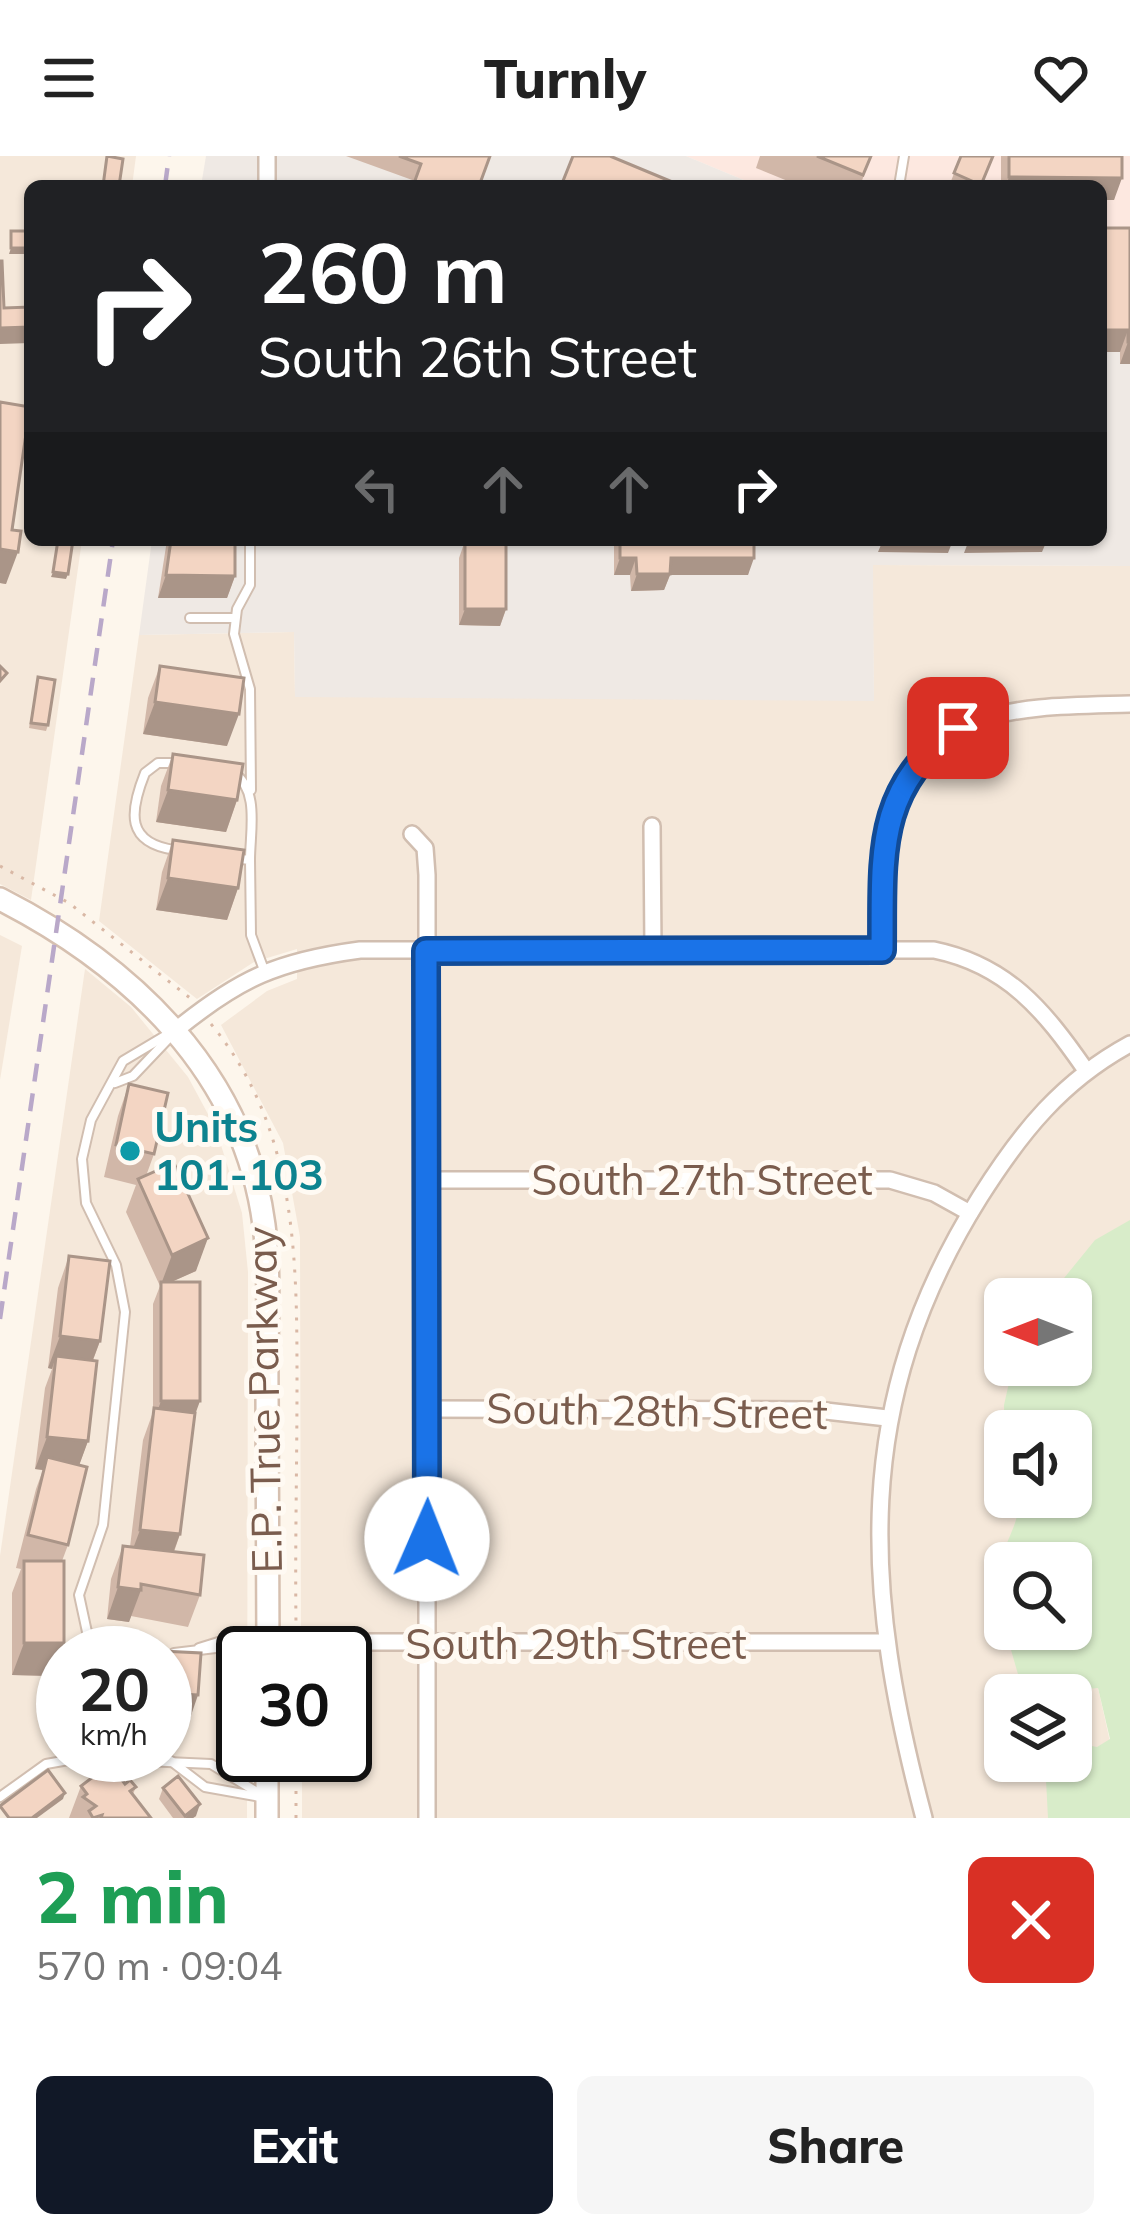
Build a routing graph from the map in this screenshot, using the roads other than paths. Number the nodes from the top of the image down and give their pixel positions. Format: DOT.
graph roads {
  1 [pos="250,546"];
  2 [pos="190,618"];
  3 [pos="236,619"];
  4 [pos="1130,704"];
  5 [pos="188,765"];
  6 [pos="223,770"];
  7 [pos="250,798"];
  8 [pos="652,826"];
  9 [pos="412,834"];
  10 [pos="182,851"];
  11 [pos="227,857"];
  12 [pos="250,860"];
  13 [pos="0,899"];
  14 [pos="652,950"];
  15 [pos="882,950"];
  16 [pos="426,951"];
  17 [pos="264,970"];
  18 [pos="176,1030"];
  19 [pos="1130,1044"];
  20 [pos="1085,1069"];
  21 [pos="113,1084"];
  22 [pos="428,1180"];
  23 [pos="970,1214"];
  24 [pos="428,1409"];
  25 [pos="886,1418"];
  26 [pos="88,1626"];
  27 [pos="268,1626"];
  28 [pos="885,1642"];
  29 [pos="426,1645"];
  30 [pos="372,1646"];
  31 [pos="192,1762"];
  32 [pos="36,1771"];
  33 [pos="192,1775"];
  34 [pos="0,1797"];
  35 [pos="267,1808"];
  36 [pos="427,1818"];
  37 [pos="924,1818"];
  1 -- 3 [label="lane"];
  2 -- 3 [label="lane"];
  3 -- 7 [label="lane"];
  4 -- 15 [label="street"];
  5 -- 10 [label="lane"];
  6 -- 7 [label="lane"];
  7 -- 12 [label="lane"];
  8 -- 14 [label="street"];
  9 -- 16 [label="street"];
  11 -- 12 [label="lane"];
  12 -- 17 [label="lane"];
  13 -- 18 [label="main road, E.P. True Parkway"];
  14 -- 15 [label="street"];
  14 -- 16 [label="street"];
  15 -- 20 [label="street"];
  16 -- 17 [label="street"];
  16 -- 22 [label="street"];
  17 -- 18 [label="street"];
  18 -- 21 [label="lane"];
  18 -- 21 [label="lane"];
  18 -- 27 [label="main road, E.P. True Parkway"];
  19 -- 20 [label="street"];
  20 -- 23 [label="street"];
  21 -- 26 [label="lane"];
  22 -- 23 [label="street, South 27th Street"];
  22 -- 24 [label="street"];
  23 -- 25 [label="street"];
  24 -- 25 [label="street, South 28th Street"];
  24 -- 29 [label="street"];
  25 -- 28 [label="street"];
  28 -- 29 [label="street, South 29th Street"];
  28 -- 37 [label="street"];
  29 -- 30 [label="street, South 29th Street"];
  29 -- 36 [label="street"];
  31 -- 35 [label="lane"];
  32 -- 34 [label="lane"];
  33 -- 35 [label="lane"];
}
